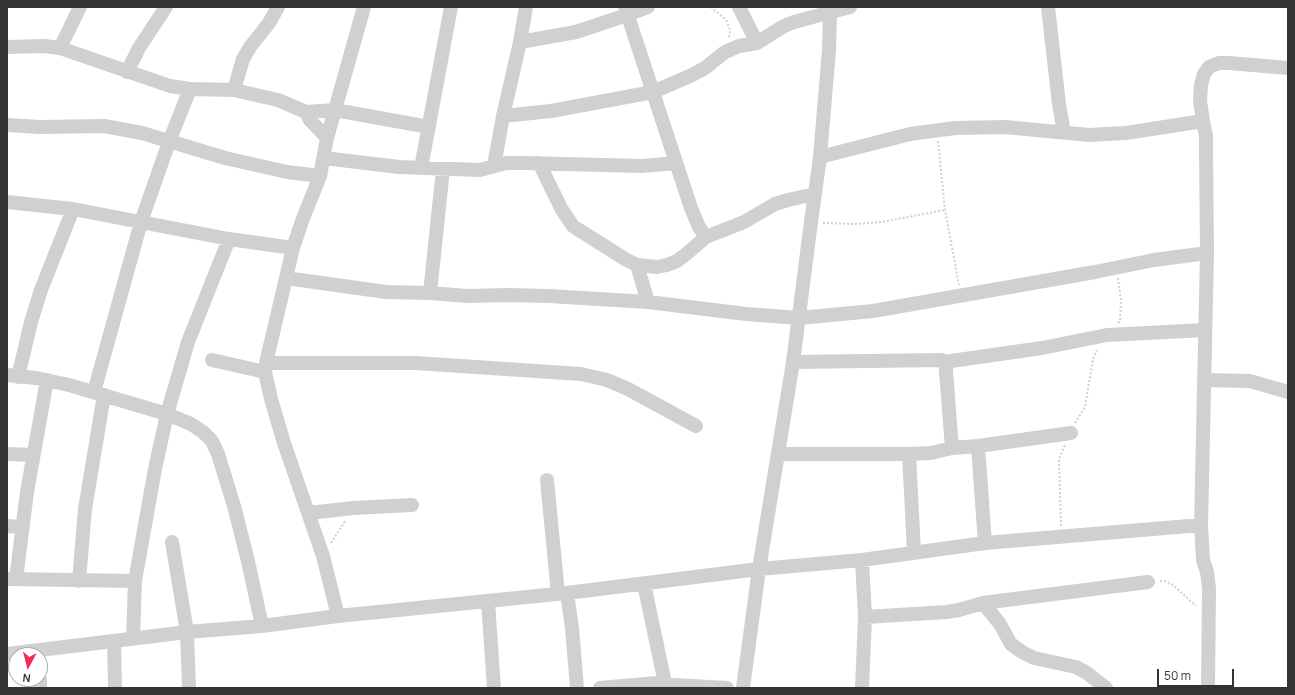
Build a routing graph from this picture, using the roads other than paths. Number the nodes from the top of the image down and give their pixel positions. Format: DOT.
graph roads {
  1 [pos="80,7"];
  2 [pos="166,7"];
  3 [pos="278,7"];
  4 [pos="364,7"];
  5 [pos="451,7"];
  6 [pos="526,7"];
  7 [pos="648,7"];
  8 [pos="739,7"];
  9 [pos="850,7"];
  10 [pos="1048,7"];
  11 [pos="626,11"];
  12 [pos="830,13"];
  13 [pos="520,42"];
  14 [pos="757,43"];
  15 [pos="7,47"];
  16 [pos="60,48"];
  17 [pos="1288,68"];
  18 [pos="127,72"];
  19 [pos="190,89"];
  20 [pos="234,90"];
  21 [pos="653,92"];
  22 [pos="335,110"];
  23 [pos="306,112"];
  24 [pos="504,116"];
  25 [pos="1203,121"];
  26 [pos="7,125"];
  27 [pos="429,127"];
  28 [pos="1064,132"];
  29 [pos="327,138"];
  30 [pos="168,142"];
  31 [pos="820,157"];
  32 [pos="324,158"];
  33 [pos="538,163"];
  34 [pos="676,163"];
  35 [pos="494,166"];
  36 [pos="421,168"];
  37 [pos="443,169"];
  38 [pos="320,176"];
  39 [pos="815,194"];
  40 [pos="7,202"];
  41 [pos="73,209"];
  42 [pos="141,222"];
  43 [pos="706,237"];
  44 [pos="229,238"];
  45 [pos="294,248"];
  46 [pos="1207,253"];
  47 [pos="636,265"];
  48 [pos="286,278"];
  49 [pos="430,293"];
  50 [pos="648,302"];
  51 [pos="799,318"];
  52 [pos="1205,330"];
  53 [pos="212,360"];
  54 [pos="793,362"];
  55 [pos="944,362"];
  56 [pos="266,368"];
  57 [pos="12,376"];
  58 [pos="47,380"];
  59 [pos="1204,380"];
  60 [pos="1288,392"];
  61 [pos="99,394"];
  62 [pos="167,414"];
  63 [pos="696,426"];
  64 [pos="1071,433"];
  65 [pos="978,446"];
  66 [pos="952,448"];
  67 [pos="7,454"];
  68 [pos="778,454"];
  69 [pos="909,454"];
  70 [pos="33,455"];
  71 [pos="547,480"];
  72 [pos="412,505"];
  73 [pos="309,513"];
  74 [pos="1201,525"];
  75 [pos="7,526"];
  76 [pos="22,527"];
  77 [pos="172,542"];
  78 [pos="985,543"];
  79 [pos="914,553"];
  80 [pos="862,560"];
  81 [pos="759,568"];
  82 [pos="11,579"];
  83 [pos="79,581"];
  84 [pos="135,581"];
  85 [pos="1148,582"];
  86 [pos="644,584"];
  87 [pos="562,594"];
  88 [pos="488,602"];
  89 [pos="983,603"];
  90 [pos="338,616"];
  91 [pos="865,617"];
  92 [pos="262,626"];
  93 [pos="187,632"];
  94 [pos="133,639"];
  95 [pos="114,641"];
  96 [pos="48,651"];
  97 [pos="666,686"];
  98 [pos="115,688"];
  99 [pos="189,688"];
  100 [pos="494,688"];
  101 [pos="577,688"];
  102 [pos="600,688"];
  103 [pos="727,688"];
  104 [pos="743,688"];
  105 [pos="862,688"];
  106 [pos="1106,688"];
  107 [pos="1208,688"];
  1 -- 16 [label="street"];
  2 -- 18 [label="street"];
  3 -- 20 [label="street"];
  4 -- 22 [label="street"];
  5 -- 27 [label="street"];
  6 -- 13 [label="street"];
  7 -- 11 [label="street"];
  8 -- 14 [label="street"];
  9 -- 12 [label="street"];
  10 -- 28 [label="street"];
  11 -- 13 [label="street"];
  11 -- 21 [label="street"];
  12 -- 14 [label="street"];
  12 -- 31 [label="street"];
  13 -- 24 [label="street"];
  14 -- 21 [label="street"];
  15 -- 16 [label="street"];
  16 -- 18 [label="street"];
  17 -- 25 [label="street"];
  18 -- 19 [label="street"];
  19 -- 20 [label="street"];
  19 -- 30 [label="street"];
  20 -- 23 [label="street"];
  21 -- 24 [label="street"];
  21 -- 34 [label="street"];
  22 -- 23 [label="street"];
  22 -- 27 [label="street"];
  22 -- 29 [label="street"];
  23 -- 29 [label="street"];
  24 -- 35 [label="street"];
  25 -- 28 [label="street"];
  25 -- 46 [label="street"];
  26 -- 30 [label="street"];
  27 -- 36 [label="street"];
  28 -- 31 [label="street"];
  29 -- 32 [label="street"];
  30 -- 38 [label="street"];
  30 -- 42 [label="street"];
  31 -- 39 [label="street"];
  32 -- 36 [label="street"];
  32 -- 38 [label="street"];
  33 -- 34 [label="street"];
  33 -- 35 [label="street"];
  33 -- 47 [label="street"];
  34 -- 43 [label="street"];
  35 -- 37 [label="street"];
  36 -- 37 [label="street"];
  37 -- 49 [label="street"];
  38 -- 45 [label="street"];
  39 -- 43 [label="street"];
  39 -- 51 [label="street"];
  40 -- 41 [label="street"];
  41 -- 42 [label="street"];
  41 -- 57 [label="street"];
  42 -- 44 [label="street"];
  42 -- 61 [label="street"];
  43 -- 47 [label="street"];
  44 -- 45 [label="street"];
  44 -- 62 [label="street"];
  45 -- 48 [label="street"];
  46 -- 51 [label="street"];
  46 -- 52 [label="street"];
  47 -- 50 [label="street"];
  48 -- 49 [label="street"];
  48 -- 56 [label="street"];
  49 -- 50 [label="street"];
  50 -- 51 [label="street"];
  51 -- 54 [label="street"];
  52 -- 55 [label="street"];
  52 -- 59 [label="street"];
  53 -- 56 [label="street"];
  54 -- 55 [label="street"];
  54 -- 68 [label="street"];
  55 -- 66 [label="street"];
  56 -- 63 [label="street"];
  56 -- 73 [label="street"];
  57 -- 58 [label="street"];
  58 -- 61 [label="street"];
  58 -- 70 [label="street"];
  59 -- 60 [label="street"];
  59 -- 74 [label="street"];
  61 -- 62 [label="street"];
  61 -- 83 [label="street"];
  62 -- 84 [label="street"];
  62 -- 92 [label="street"];
  64 -- 65 [label="street"];
  65 -- 66 [label="street"];
  65 -- 78 [label="street"];
  66 -- 69 [label="street"];
  67 -- 70 [label="street"];
  68 -- 69 [label="street"];
  68 -- 81 [label="street"];
  69 -- 79 [label="street"];
  70 -- 76 [label="street"];
  71 -- 87 [label="street"];
  72 -- 73 [label="street"];
  73 -- 90 [label="street"];
  74 -- 78 [label="street"];
  74 -- 107 [label="street"];
  75 -- 76 [label="street"];
  76 -- 82 [label="street"];
  77 -- 93 [label="street"];
  78 -- 79 [label="street"];
  79 -- 80 [label="street"];
  80 -- 81 [label="street"];
  80 -- 91 [label="street"];
  81 -- 86 [label="street"];
  81 -- 104 [label="street"];
  82 -- 83 [label="street"];
  83 -- 84 [label="street"];
  84 -- 94 [label="street"];
  85 -- 89 [label="street"];
  86 -- 87 [label="street"];
  86 -- 97 [label="street"];
  87 -- 88 [label="street"];
  87 -- 101 [label="street"];
  88 -- 90 [label="street"];
  88 -- 100 [label="street"];
  89 -- 91 [label="street"];
  89 -- 106 [label="street"];
  90 -- 92 [label="street"];
  91 -- 105 [label="street"];
  92 -- 93 [label="street"];
  93 -- 94 [label="street"];
  93 -- 99 [label="street"];
  94 -- 95 [label="street"];
  95 -- 96 [label="street"];
  95 -- 98 [label="street"];
  97 -- 102 [label="street"];
  97 -- 103 [label="street"];
}
